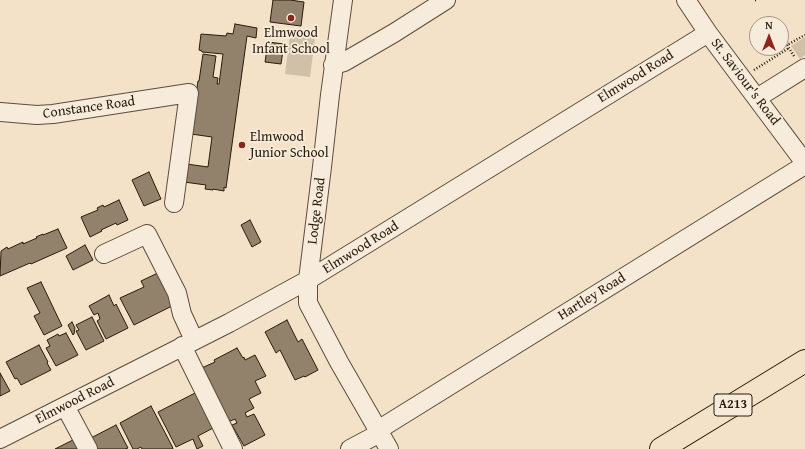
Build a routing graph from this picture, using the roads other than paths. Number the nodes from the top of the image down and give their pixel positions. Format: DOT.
graph roads {
  1 [pos="343,0"];
  2 [pos="446,0"];
  3 [pos="686,0"];
  4 [pos="708,33"];
  5 [pos="334,66"];
  6 [pos="805,68"];
  7 [pos="757,98"];
  8 [pos="0,112"];
  9 [pos="805,164"];
  10 [pos="174,203"];
  11 [pos="104,254"];
  12 [pos="308,280"];
  13 [pos="188,343"];
  14 [pos="805,361"];
  15 [pos="65,406"];
  16 [pos="379,432"];
  17 [pos="0,439"];
  18 [pos="88,449"];
  19 [pos="233,449"];
  20 [pos="350,449"];
  21 [pos="389,449"];
  22 [pos="661,449"];
  1 -- 5 [label="street, Lodge Road"];
  2 -- 5 [label="street"];
  3 -- 4 [label="street, St. Saviour's Road"];
  4 -- 7 [label="street, St. Saviour's Road"];
  4 -- 12 [label="street, Elmwood Road"];
  5 -- 12 [label="street, Lodge Road"];
  6 -- 7 [label="street"];
  7 -- 9 [label="street, St. Saviour's Road"];
  8 -- 10 [label="street, Constance Road"];
  9 -- 16 [label="street, Hartley Road"];
  11 -- 13 [label="street"];
  12 -- 13 [label="street, Elmwood Road"];
  12 -- 16 [label="street, Lodge Road"];
  13 -- 15 [label="street, Elmwood Road"];
  13 -- 19 [label="street"];
  14 -- 22 [label="main road, A213"];
  15 -- 17 [label="street, Elmwood Road"];
  15 -- 18 [label="street"];
  16 -- 20 [label="street, Hartley Road"];
  16 -- 21 [label="street, Lodge Road"];
}
